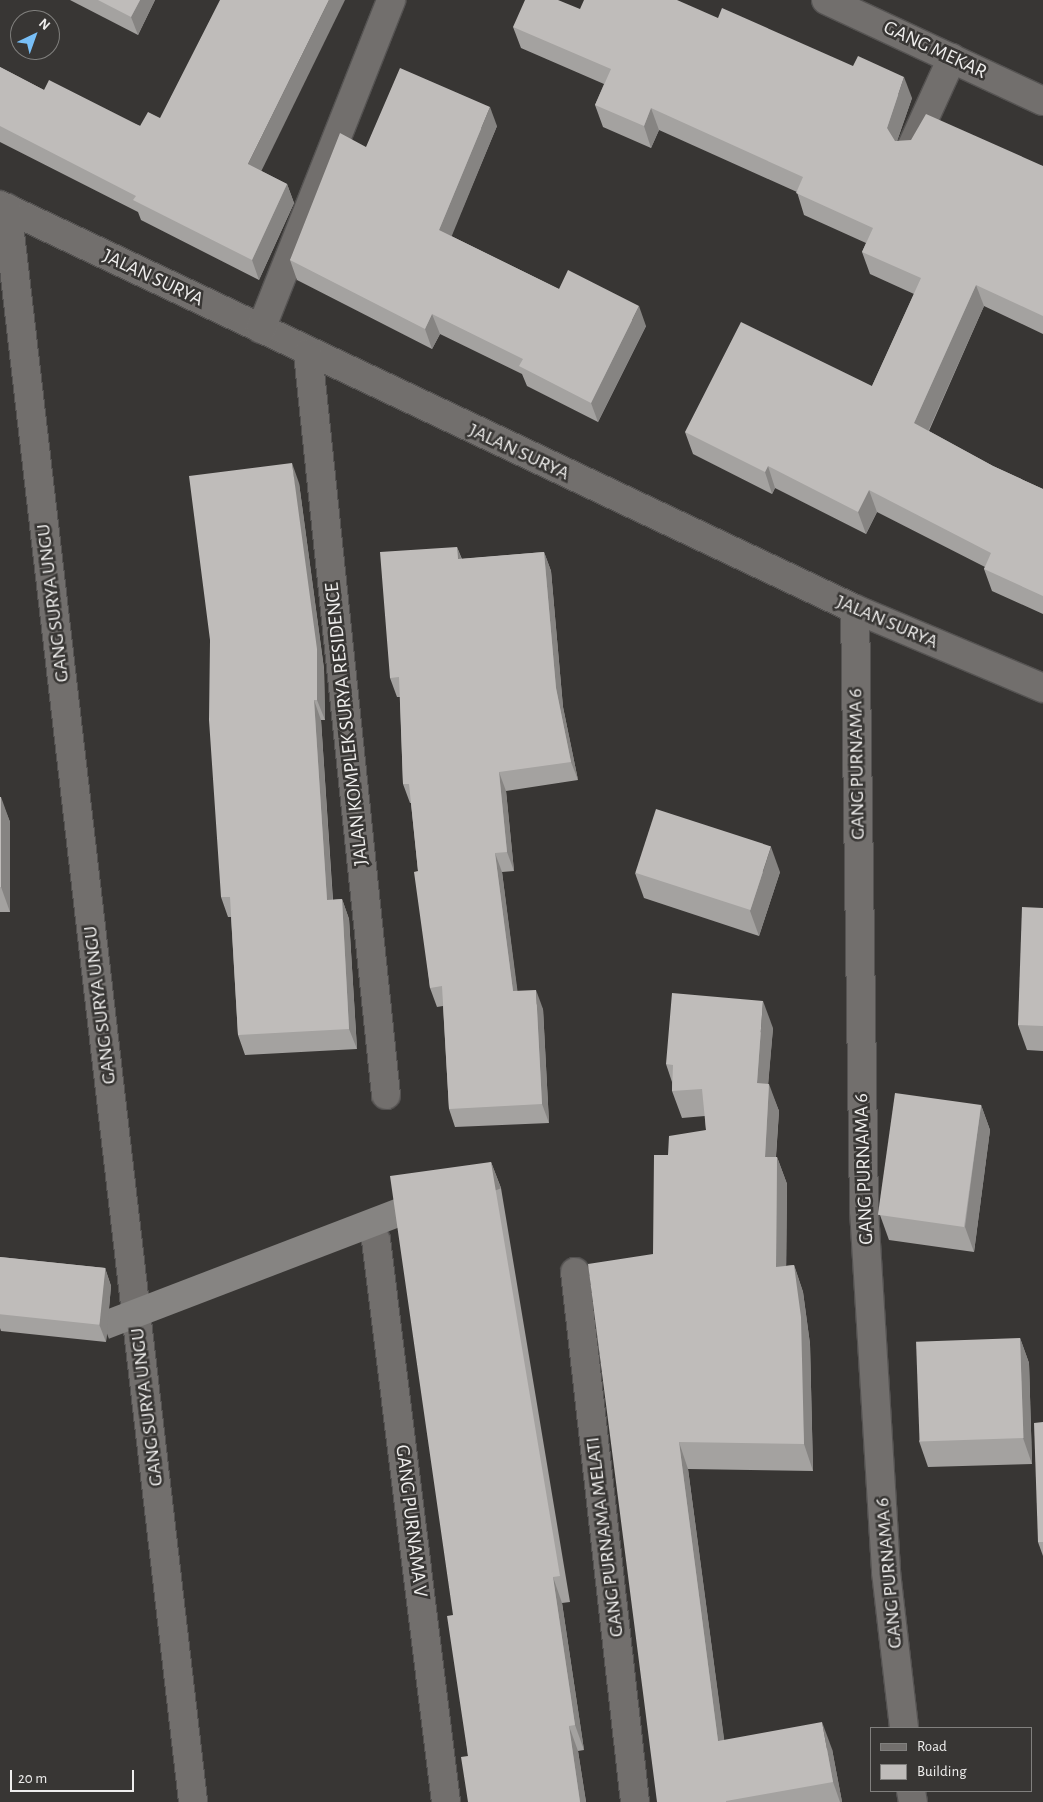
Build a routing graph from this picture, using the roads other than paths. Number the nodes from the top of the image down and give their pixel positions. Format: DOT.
graph roads {
  1 [pos="391,0"];
  2 [pos="826,0"];
  3 [pos="952,58"];
  4 [pos="1043,101"];
  5 [pos="910,149"];
  6 [pos="4,207"];
  7 [pos="261,329"];
  8 [pos="308,353"];
  9 [pos="855,609"];
  10 [pos="1043,688"];
  11 [pos="386,1095"];
  12 [pos="376,1240"];
  13 [pos="574,1272"];
  14 [pos="904,1727"];
  15 [pos="194,1802"];
  16 [pos="446,1802"];
  17 [pos="635,1802"];
  1 -- 7 [label="street"];
  2 -- 3 [label="street, GANG MEKAR"];
  3 -- 4 [label="street, GANG MEKAR"];
  3 -- 5 [label="street"];
  6 -- 7 [label="street, JALAN SURYA"];
  6 -- 15 [label="street, GANG SURYA UNGU"];
  7 -- 8 [label="street, JALAN SURYA"];
  8 -- 9 [label="street, JALAN SURYA"];
  8 -- 11 [label="street, JALAN KOMPLEK SURYA RESIDENCE"];
  9 -- 10 [label="street, JALAN SURYA"];
  9 -- 14 [label="street, GANG PURNAMA 6"];
  12 -- 16 [label="street, GANG PURNAMA V"];
  13 -- 17 [label="street, GANG PURNAMA MELATI"];
}
